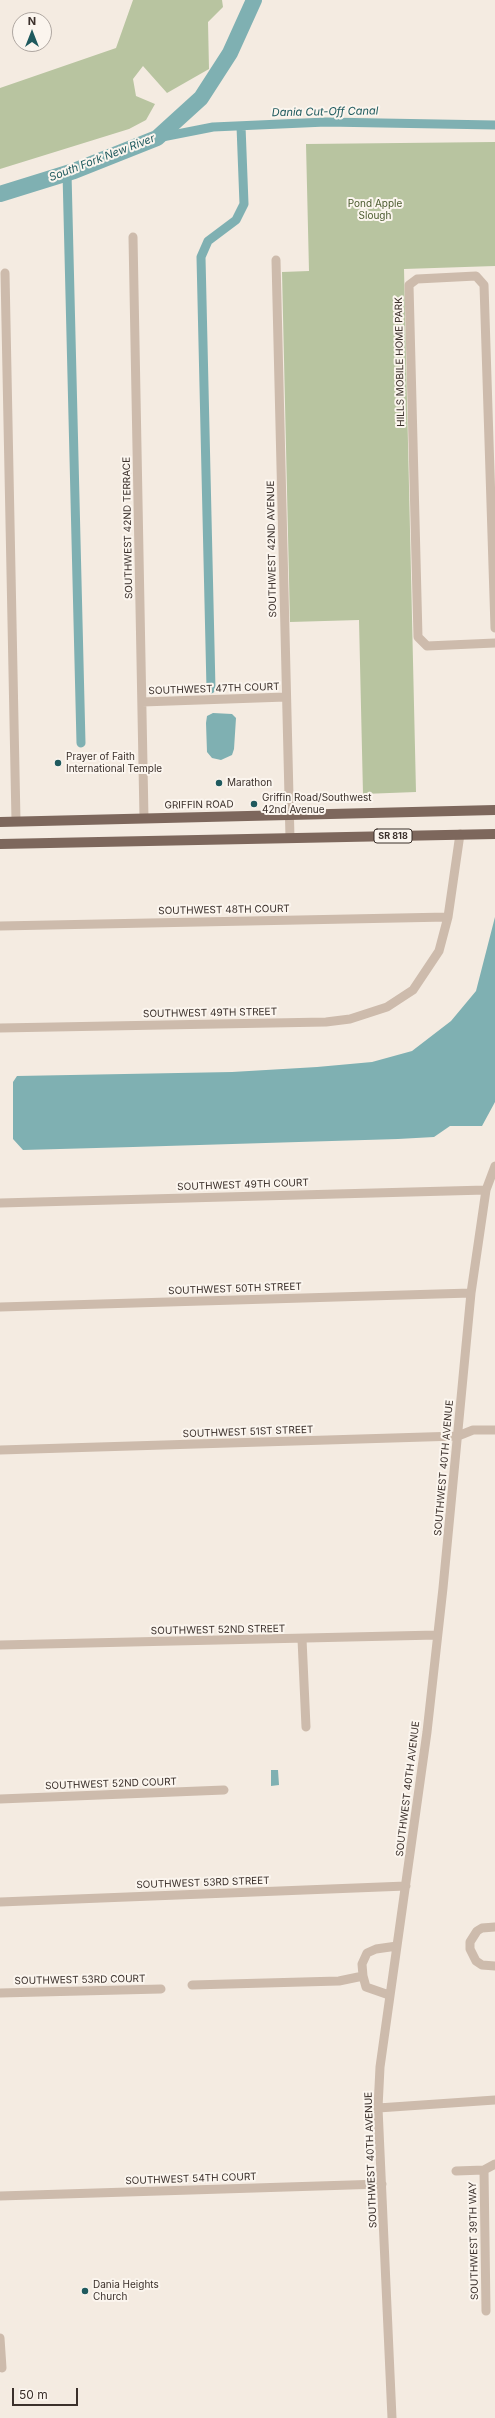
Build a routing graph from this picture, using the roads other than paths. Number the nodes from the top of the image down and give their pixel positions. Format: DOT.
graph roads {
  1 [pos="133,237"];
  2 [pos="276,260"];
  3 [pos="5,273"];
  4 [pos="495,628"];
  5 [pos="495,644"];
  6 [pos="286,697"];
  7 [pos="142,702"];
  8 [pos="495,810"];
  9 [pos="290,814"];
  10 [pos="144,818"];
  11 [pos="16,821"];
  12 [pos="0,822"];
  13 [pos="460,834"];
  14 [pos="495,834"];
  15 [pos="290,838"];
  16 [pos="0,844"];
  17 [pos="448,917"];
  18 [pos="0,926"];
  19 [pos="0,1028"];
  20 [pos="495,1166"];
  21 [pos="486,1190"];
  22 [pos="0,1203"];
  23 [pos="471,1293"];
  24 [pos="0,1307"];
  25 [pos="495,1430"];
  26 [pos="458,1436"];
  27 [pos="0,1450"];
  28 [pos="437,1635"];
  29 [pos="302,1639"];
  30 [pos="0,1645"];
  31 [pos="306,1727"];
  32 [pos="224,1790"];
  33 [pos="0,1799"];
  34 [pos="406,1886"];
  35 [pos="0,1902"];
  36 [pos="495,1927"];
  37 [pos="397,1946"];
  38 [pos="495,1966"];
  39 [pos="363,1976"];
  40 [pos="192,1985"];
  41 [pos="161,1989"];
  42 [pos="0,1993"];
  43 [pos="389,1995"];
  44 [pos="495,2100"];
  45 [pos="378,2108"];
  46 [pos="495,2164"];
  47 [pos="484,2170"];
  48 [pos="456,2171"];
  49 [pos="382,2184"];
  50 [pos="0,2196"];
  51 [pos="486,2311"];
  52 [pos="0,2338"];
  53 [pos="2,2368"];
  54 [pos="392,2418"];
  1 -- 7 [label="street, SOUTHWEST 42ND TERRACE"];
  2 -- 6 [label="street, SOUTHWEST 42ND AVENUE"];
  3 -- 11 [label="street"];
  4 -- 5 [label="street, HILLS MOBILE HOME PARK"];
  6 -- 7 [label="street, SOUTHWEST 47TH COURT"];
  6 -- 9 [label="street, SOUTHWEST 42ND AVENUE"];
  7 -- 10 [label="street, SOUTHWEST 42ND TERRACE"];
  8 -- 9 [label="main road, GRIFFIN ROAD"];
  9 -- 10 [label="main road, GRIFFIN ROAD"];
  9 -- 15 [label="street, SOUTHWEST 42ND AVENUE"];
  10 -- 11 [label="main road, GRIFFIN ROAD"];
  11 -- 12 [label="main road, GRIFFIN ROAD"];
  13 -- 14 [label="main road, SR 818"];
  13 -- 15 [label="main road, SR 818"];
  13 -- 17 [label="street, SOUTHWEST 49TH STREET"];
  15 -- 16 [label="main road, SR 818"];
  17 -- 18 [label="street, SOUTHWEST 48TH COURT"];
  17 -- 19 [label="street, SOUTHWEST 49TH STREET"];
  20 -- 21 [label="street, SOUTHWEST 40TH AVENUE"];
  21 -- 22 [label="street, SOUTHWEST 49TH COURT"];
  21 -- 23 [label="street, SOUTHWEST 40TH AVENUE"];
  23 -- 24 [label="street, SOUTHWEST 50TH STREET"];
  23 -- 26 [label="street, SOUTHWEST 40TH AVENUE"];
  25 -- 26 [label="street, SOUTHWEST 51ST STREET"];
  26 -- 27 [label="street, SOUTHWEST 51ST STREET"];
  26 -- 28 [label="street, SOUTHWEST 40TH AVENUE"];
  28 -- 29 [label="street, SOUTHWEST 52ND STREET"];
  28 -- 34 [label="street, SOUTHWEST 40TH AVENUE"];
  29 -- 30 [label="street, SOUTHWEST 52ND STREET"];
  29 -- 31 [label="street"];
  32 -- 33 [label="street, SOUTHWEST 52ND COURT"];
  34 -- 35 [label="street, SOUTHWEST 53RD STREET"];
  34 -- 37 [label="street, SOUTHWEST 40TH AVENUE"];
  36 -- 38 [label="street"];
  37 -- 39 [label="street"];
  37 -- 43 [label="street, SOUTHWEST 40TH AVENUE"];
  39 -- 40 [label="street"];
  39 -- 43 [label="street"];
  41 -- 42 [label="street, SOUTHWEST 53RD COURT"];
  43 -- 45 [label="street, SOUTHWEST 40TH AVENUE"];
  44 -- 45 [label="street"];
  45 -- 49 [label="street, SOUTHWEST 40TH AVENUE"];
  46 -- 47 [label="street"];
  47 -- 48 [label="street"];
  47 -- 51 [label="street, SOUTHWEST 39TH WAY"];
  49 -- 50 [label="street, SOUTHWEST 54TH COURT"];
  49 -- 54 [label="street, SOUTHWEST 40TH AVENUE"];
  52 -- 53 [label="street"];
}
